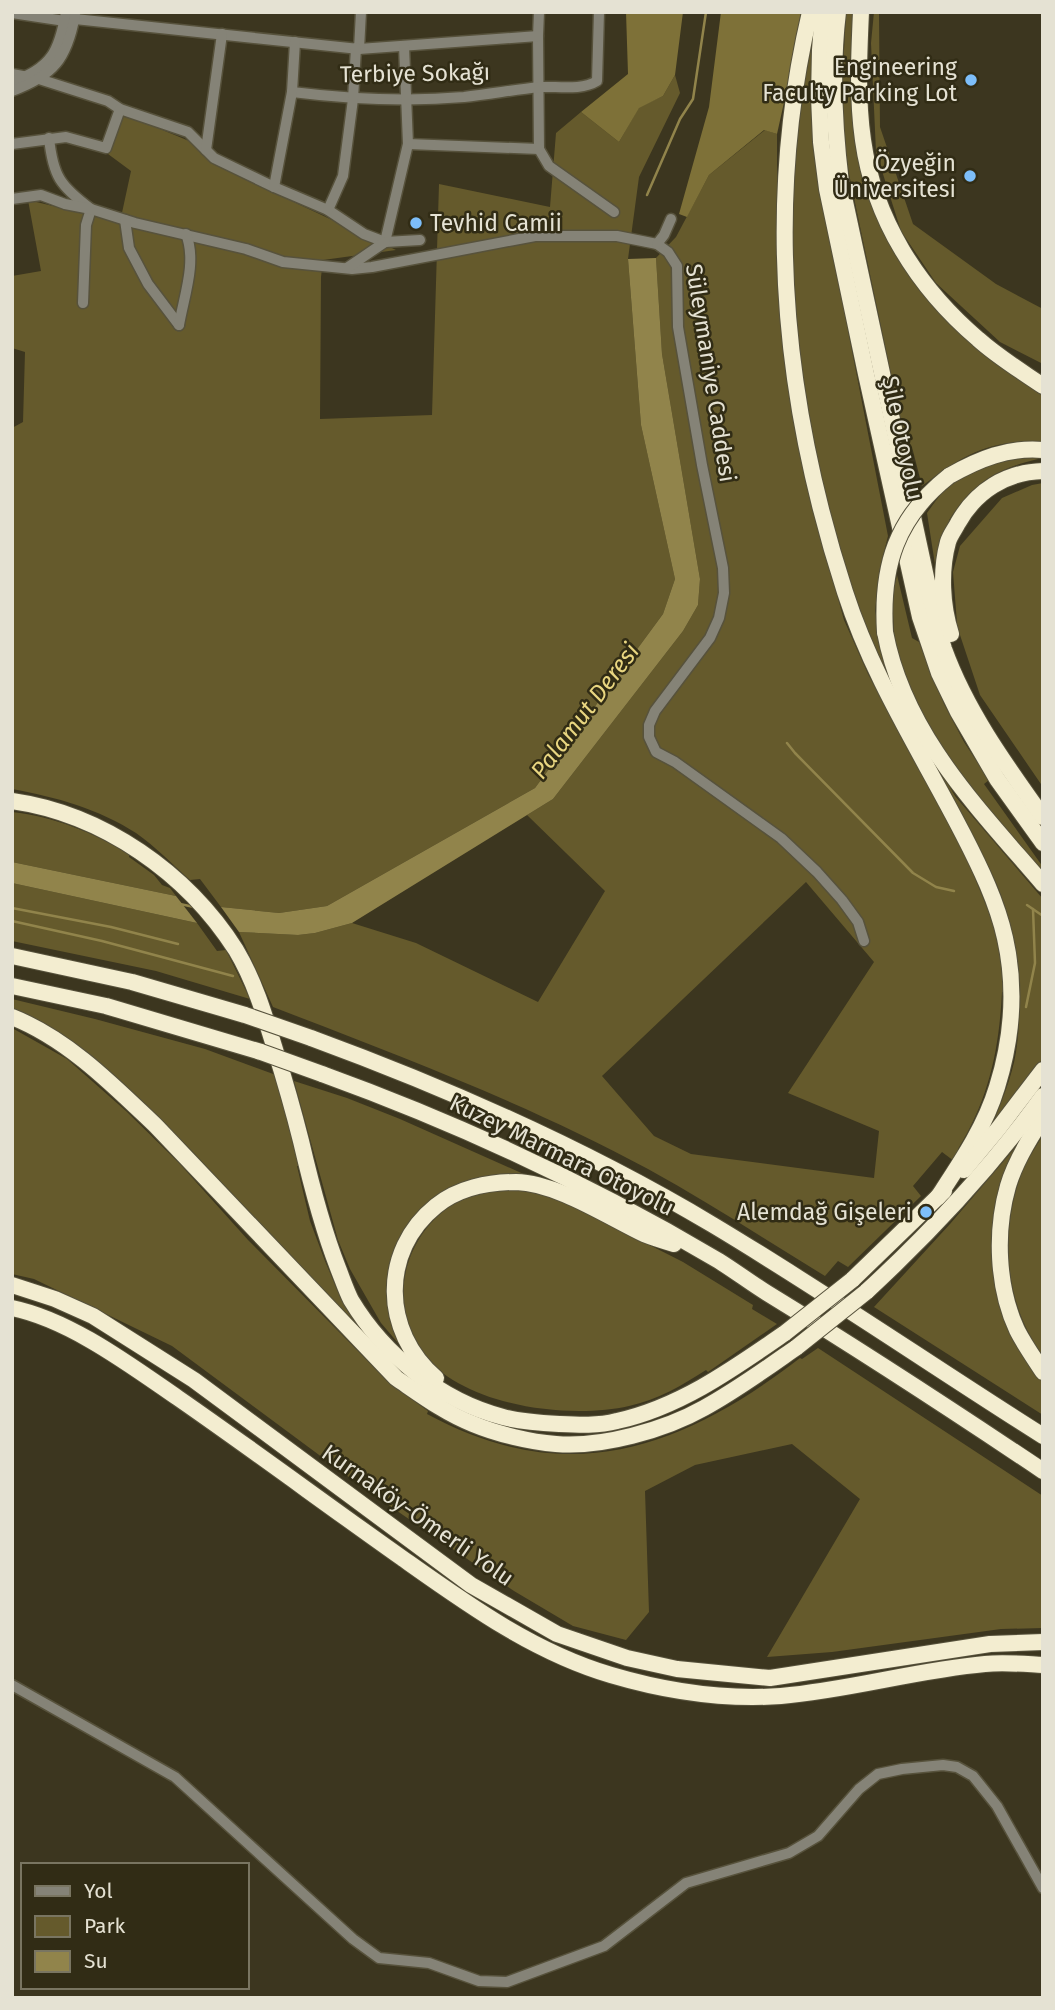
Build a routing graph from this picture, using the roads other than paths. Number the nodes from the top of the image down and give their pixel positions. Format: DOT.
graph roads {
  1 [pos="361,12"];
  2 [pos="539,12"];
  3 [pos="599,12"];
  4 [pos="810,12"];
  5 [pos="823,12"];
  6 [pos="838,12"];
  7 [pos="861,12"];
  8 [pos="12,13"];
  9 [pos="71,16"];
  10 [pos="222,34"];
  11 [pos="538,36"];
  12 [pos="295,42"];
  13 [pos="404,46"];
  14 [pos="357,49"];
  15 [pos="12,74"];
  16 [pos="25,77"];
  17 [pos="39,79"];
  18 [pos="12,82"];
  19 [pos="540,87"];
  20 [pos="12,91"];
  21 [pos="292,92"];
  22 [pos="353,99"];
  23 [pos="407,99"];
  24 [pos="120,109"];
  25 [pos="49,138"];
  26 [pos="12,144"];
  27 [pos="408,144"];
  28 [pos="539,149"];
  29 [pos="206,150"];
  30 [pos="274,187"];
  31 [pos="12,199"];
  32 [pos="91,209"];
  33 [pos="328,210"];
  34 [pos="614,212"];
  35 [pos="671,219"];
  36 [pos="125,220"];
  37 [pos="186,234"];
  38 [pos="420,240"];
  39 [pos="385,242"];
  40 [pos="657,244"];
  41 [pos="346,269"];
  42 [pos="83,303"];
  43 [pos="1043,386"];
  44 [pos="1043,450"];
  45 [pos="1043,471"];
  46 [pos="998,754"];
  47 [pos="12,802"];
  48 [pos="1043,817"];
  49 [pos="1043,843"];
  50 [pos="1043,884"];
  51 [pos="864,940"];
  52 [pos="12,956"];
  53 [pos="12,986"];
  54 [pos="12,1017"];
  55 [pos="1043,1070"];
  56 [pos="1043,1096"];
  57 [pos="1043,1118"];
  58 [pos="939,1197"];
  59 [pos="720,1262"];
  60 [pos="12,1285"];
  61 [pos="12,1308"];
  62 [pos="1043,1371"];
  63 [pos="480,1410"];
  64 [pos="1043,1436"];
  65 [pos="1043,1471"];
  66 [pos="1043,1642"];
  67 [pos="1043,1665"];
  68 [pos="12,1685"];
  69 [pos="1043,1888"];
  1 -- 14 [label="street"];
  2 -- 11 [label="street"];
  3 -- 19 [label="street, Terbiye Sokağı"];
  4 -- 58 [label="highway"];
  5 -- 49 [label="highway, Şile Otoyolu"];
  6 -- 46 [label="highway, Şile Otoyolu"];
  7 -- 43 [label="highway"];
  8 -- 9 [label="street"];
  9 -- 10 [label="street"];
  9 -- 16 [label="street"];
  9 -- 17 [label="street"];
  10 -- 12 [label="street"];
  10 -- 29 [label="street"];
  11 -- 13 [label="street"];
  11 -- 19 [label="street"];
  12 -- 14 [label="street"];
  12 -- 21 [label="street"];
  13 -- 14 [label="street"];
  13 -- 23 [label="street"];
  14 -- 22 [label="street"];
  15 -- 16 [label="street"];
  16 -- 17 [label="street"];
  16 -- 18 [label="street"];
  17 -- 20 [label="street"];
  17 -- 24 [label="street"];
  19 -- 23 [label="street, Terbiye Sokağı"];
  19 -- 28 [label="street"];
  21 -- 22 [label="street, Terbiye Sokağı"];
  21 -- 30 [label="street"];
  22 -- 23 [label="street, Terbiye Sokağı"];
  22 -- 33 [label="street"];
  23 -- 27 [label="street"];
  24 -- 25 [label="street"];
  24 -- 29 [label="street"];
  25 -- 26 [label="street"];
  25 -- 32 [label="street"];
  27 -- 28 [label="street"];
  27 -- 39 [label="street"];
  28 -- 34 [label="street"];
  29 -- 30 [label="street"];
  30 -- 33 [label="street"];
  31 -- 32 [label="street, Süleymaniye Caddesi"];
  32 -- 36 [label="street, Süleymaniye Caddesi"];
  32 -- 42 [label="street"];
  33 -- 39 [label="street"];
  35 -- 40 [label="street"];
  36 -- 37 [label="street, Süleymaniye Caddesi"];
  36 -- 37 [label="street"];
  37 -- 41 [label="street, Süleymaniye Caddesi"];
  38 -- 39 [label="street"];
  39 -- 41 [label="street"];
  40 -- 41 [label="street, Süleymaniye Caddesi"];
  40 -- 51 [label="street, Süleymaniye Caddesi"];
  44 -- 50 [label="highway, bridge"];
  45 -- 46 [label="highway"];
  46 -- 48 [label="highway, Şile Otoyolu"];
  47 -- 63 [label="highway"];
  52 -- 64 [label="highway, Kuzey Marmara Otoyolu, bridge"];
  53 -- 59 [label="highway, Kuzey Marmara Otoyolu, bridge"];
  54 -- 56 [label="highway, bridge"];
  55 -- 58 [label="highway"];
  57 -- 62 [label="highway"];
  58 -- 63 [label="highway, bridge"];
  59 -- 63 [label="highway"];
  59 -- 65 [label="highway, Kuzey Marmara Otoyolu"];
  60 -- 66 [label="highway, Kurnaköy-Ömerli Yolu"];
  61 -- 67 [label="highway, Kurnaköy-Ömerli Yolu"];
  68 -- 69 [label="street"];
}
